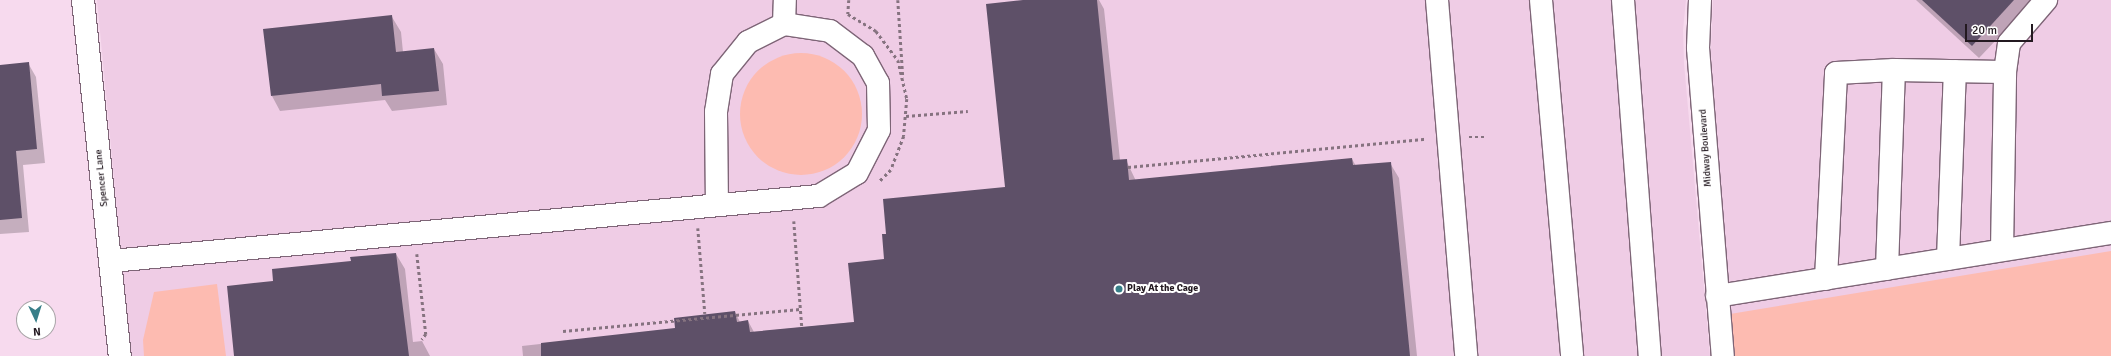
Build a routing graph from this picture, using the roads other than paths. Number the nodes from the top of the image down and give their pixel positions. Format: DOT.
graph roads {
  1 [pos="83,0"];
  2 [pos="785,0"];
  3 [pos="1437,0"];
  4 [pos="1540,0"];
  5 [pos="1623,0"];
  6 [pos="1700,0"];
  7 [pos="2046,0"];
  8 [pos="784,24"];
  9 [pos="1894,70"];
  10 [pos="1955,71"];
  11 [pos="2005,72"];
  12 [pos="717,204"];
  13 [pos="2111,233"];
  14 [pos="2002,250"];
  15 [pos="1948,259"];
  16 [pos="111,261"];
  17 [pos="1887,269"];
  18 [pos="1826,279"];
  19 [pos="1717,296"];
  20 [pos="120,356"];
  21 [pos="1466,356"];
  22 [pos="1572,356"];
  23 [pos="1650,356"];
  24 [pos="1721,356"];
  1 -- 16 [label="street, Spencer Lane"];
  2 -- 8 [label="street"];
  3 -- 21 [label="street"];
  4 -- 22 [label="street"];
  5 -- 23 [label="street"];
  6 -- 19 [label="street, Midway Boulevard"];
  7 -- 11 [label="street"];
  8 -- 12 [label="street"];
  8 -- 12 [label="street"];
  9 -- 10 [label="street"];
  9 -- 17 [label="street"];
  9 -- 18 [label="street"];
  10 -- 11 [label="street"];
  10 -- 15 [label="street"];
  11 -- 14 [label="street"];
  12 -- 16 [label="street"];
  13 -- 14 [label="street"];
  14 -- 15 [label="street"];
  15 -- 17 [label="street"];
  16 -- 20 [label="street, Spencer Lane"];
  17 -- 18 [label="street"];
  18 -- 19 [label="street"];
  19 -- 24 [label="street, Midway Boulevard"];
}
